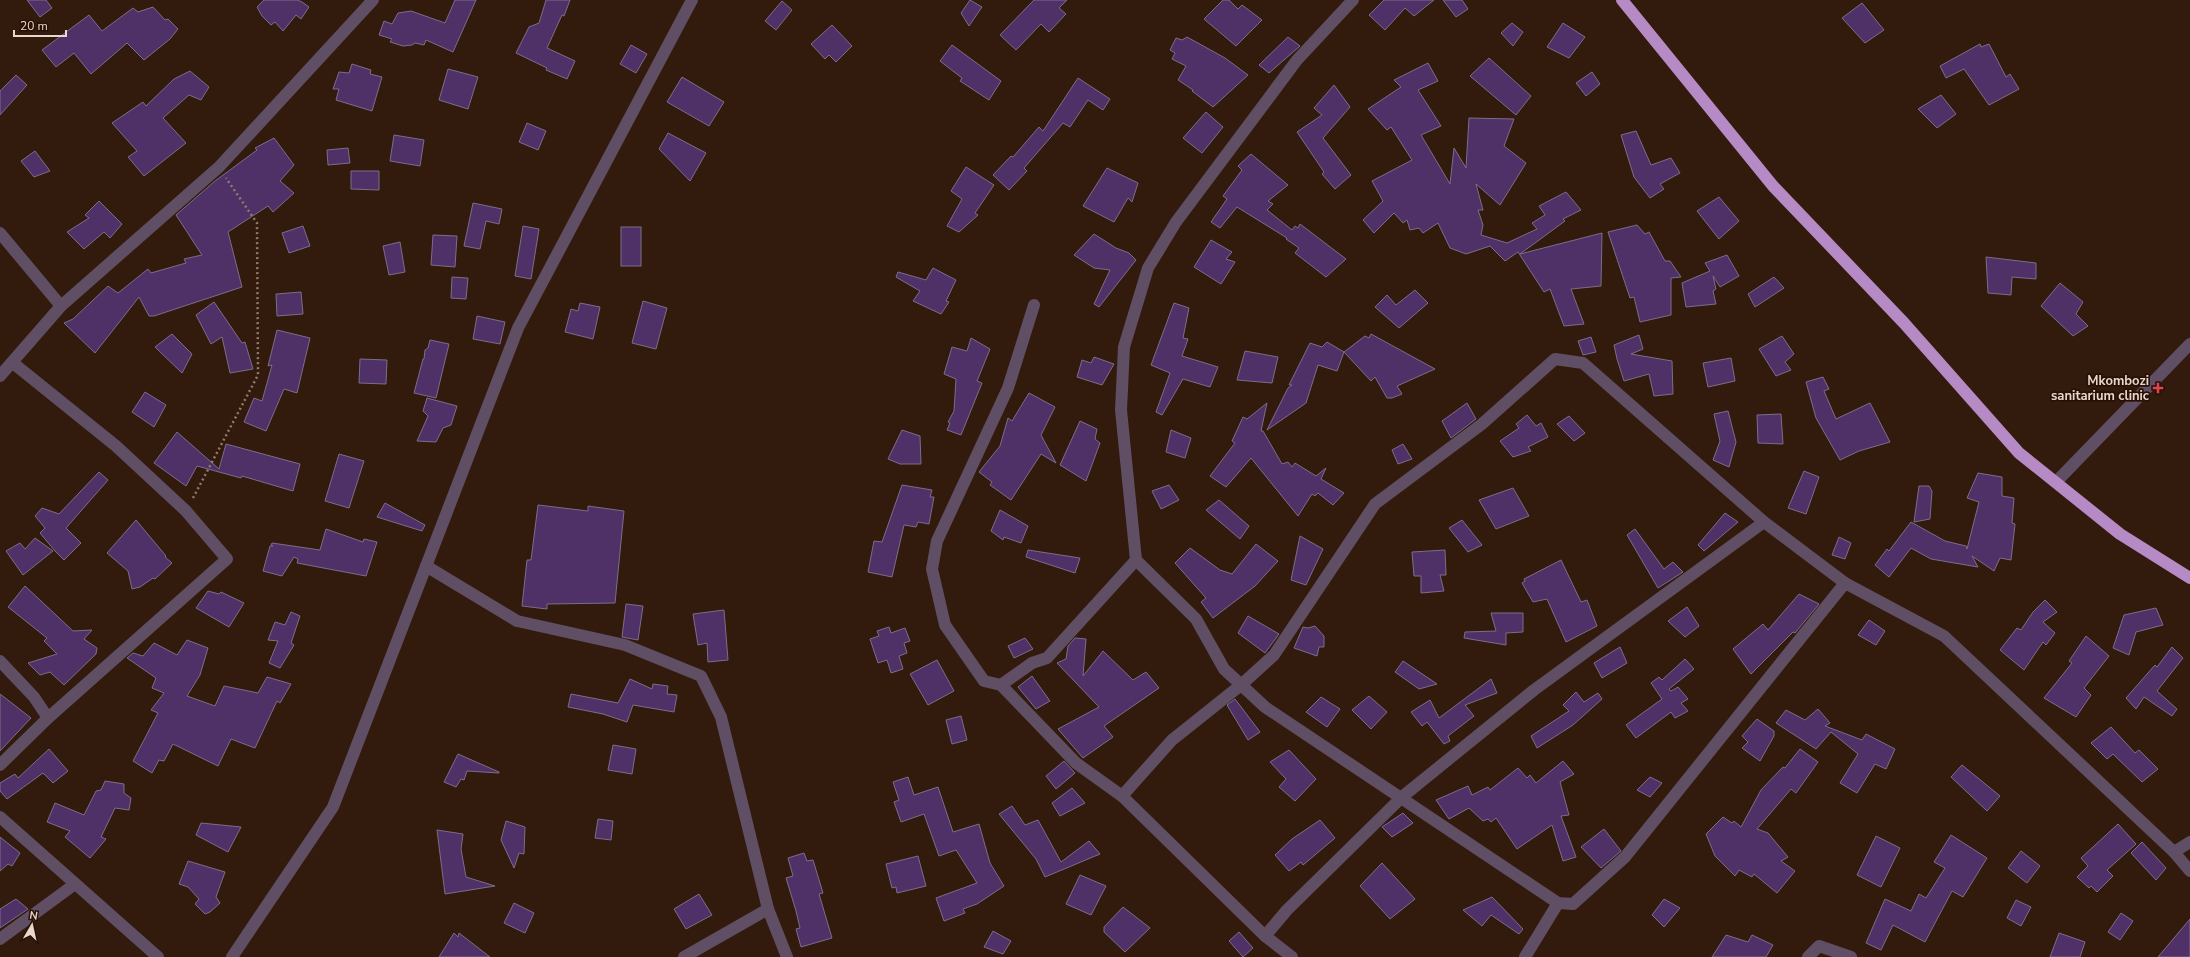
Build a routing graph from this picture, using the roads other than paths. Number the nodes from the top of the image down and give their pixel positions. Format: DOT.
graph roads {
  1 [pos="373,0"];
  2 [pos="692,0"];
  3 [pos="1353,0"];
  4 [pos="1622,0"];
  5 [pos="0,233"];
  6 [pos="1034,304"];
  7 [pos="62,306"];
  8 [pos="2190,344"];
  9 [pos="13,363"];
  10 [pos="0,376"];
  11 [pos="2056,482"];
  12 [pos="1764,522"];
  13 [pos="1136,560"];
  14 [pos="426,566"];
  15 [pos="2190,578"];
  16 [pos="1845,583"];
  17 [pos="0,661"];
  18 [pos="1001,685"];
  19 [pos="1241,685"];
  20 [pos="48,718"];
  21 [pos="0,765"];
  22 [pos="1122,796"];
  23 [pos="1402,797"];
  24 [pos="0,817"];
  25 [pos="2190,842"];
  26 [pos="2174,852"];
  27 [pos="2190,871"];
  28 [pos="75,884"];
  29 [pos="1558,903"];
  30 [pos="768,909"];
  31 [pos="1265,936"];
  32 [pos="0,939"];
  33 [pos="158,957"];
  34 [pos="232,957"];
  35 [pos="684,957"];
  36 [pos="787,957"];
  37 [pos="1292,957"];
  38 [pos="1525,957"];
  39 [pos="1808,957"];
  40 [pos="1851,957"];
  1 -- 7 [label="street"];
  2 -- 14 [label="street"];
  3 -- 13 [label="street"];
  4 -- 11 [label="highway"];
  5 -- 7 [label="street"];
  6 -- 18 [label="street"];
  7 -- 9 [label="street"];
  8 -- 11 [label="street"];
  9 -- 10 [label="street"];
  9 -- 20 [label="street"];
  11 -- 15 [label="highway"];
  12 -- 16 [label="street"];
  12 -- 19 [label="street"];
  12 -- 23 [label="street"];
  13 -- 18 [label="street"];
  13 -- 19 [label="street"];
  14 -- 30 [label="street"];
  14 -- 34 [label="street"];
  16 -- 26 [label="street"];
  16 -- 29 [label="street"];
  17 -- 20 [label="street"];
  18 -- 22 [label="street"];
  19 -- 22 [label="street"];
  19 -- 23 [label="street"];
  20 -- 21 [label="street"];
  22 -- 31 [label="street"];
  23 -- 29 [label="street"];
  23 -- 31 [label="street"];
  24 -- 28 [label="street"];
  25 -- 26 [label="street"];
  26 -- 27 [label="street"];
  28 -- 32 [label="street"];
  28 -- 33 [label="street"];
  29 -- 38 [label="street"];
  30 -- 35 [label="street"];
  30 -- 36 [label="street"];
  31 -- 37 [label="street"];
  39 -- 40 [label="street"];
}
